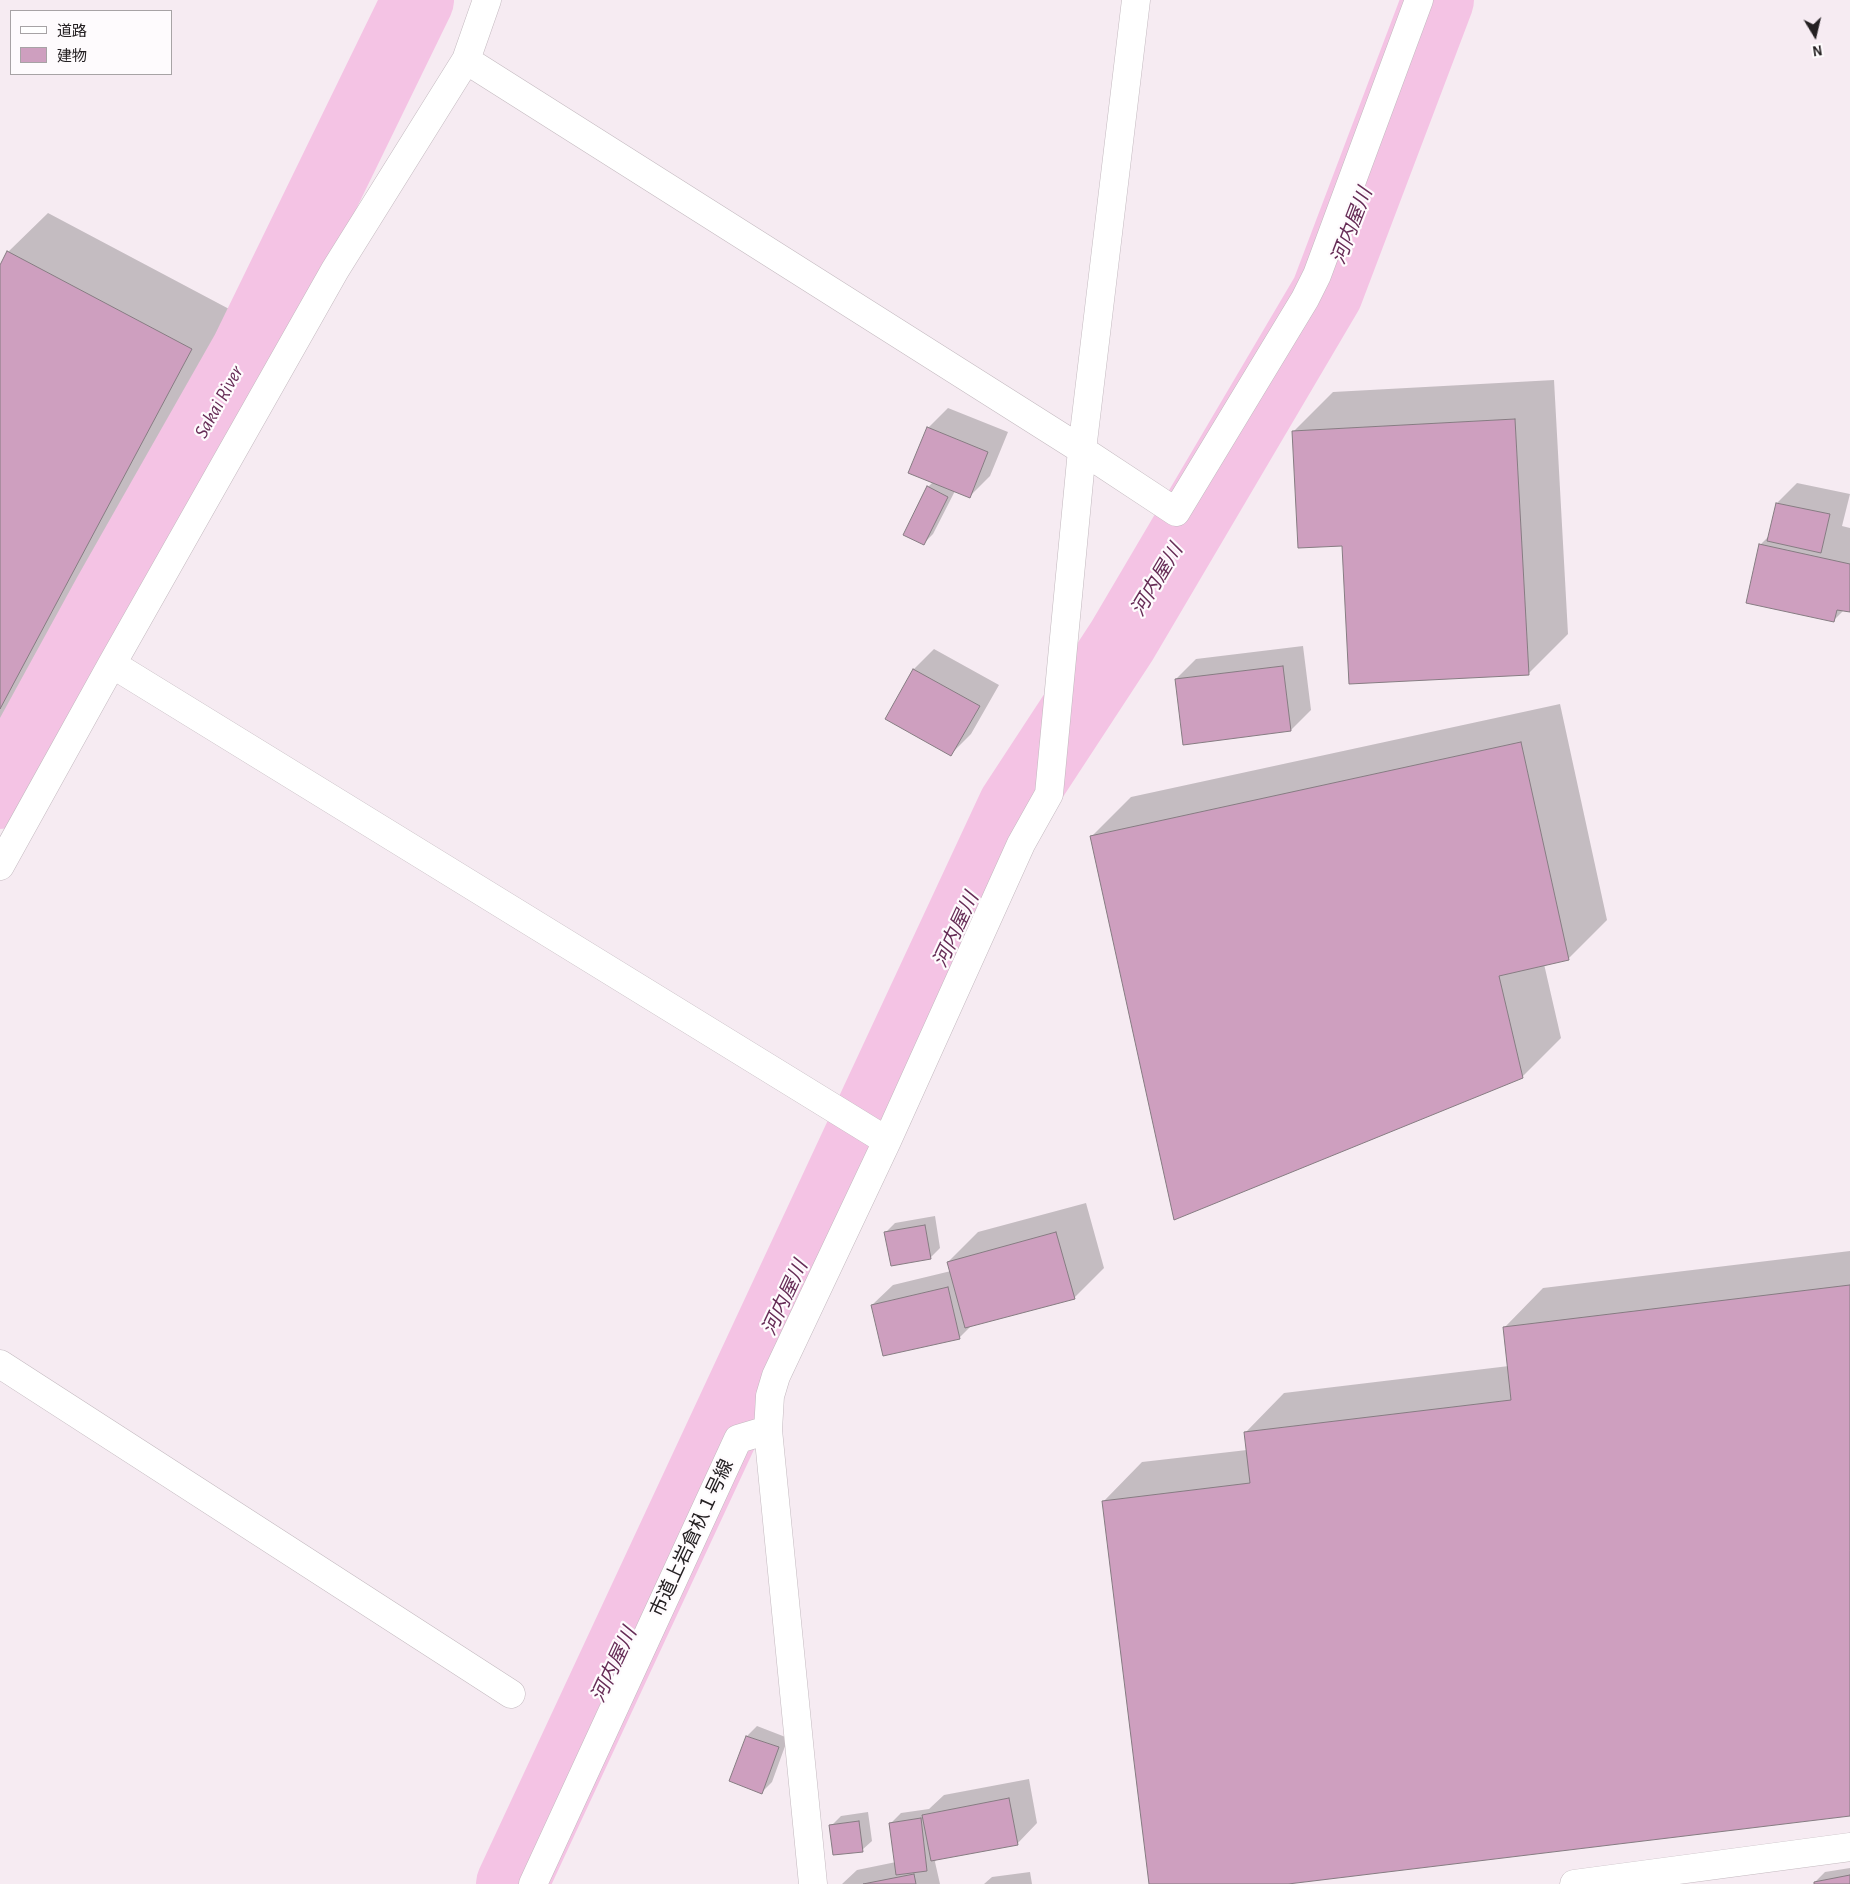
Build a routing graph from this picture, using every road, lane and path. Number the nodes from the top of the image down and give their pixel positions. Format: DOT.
graph roads {
  1 [pos="487,0"];
  2 [pos="1136,0"];
  3 [pos="1419,0"];
  4 [pos="466,60"];
  5 [pos="1082,450"];
  6 [pos="112,664"];
  7 [pos="0,866"];
  8 [pos="886,1141"];
  9 [pos="0,1364"];
  10 [pos="768,1430"];
  11 [pos="511,1694"];
  12 [pos="1850,1847"];
  13 [pos="533,1884"];
  14 [pos="813,1884"];
  15 [pos="1574,1884"];
  1 -- 4 [label="street"];
  2 -- 5 [label="street"];
  3 -- 5 [label="street"];
  4 -- 5 [label="street"];
  4 -- 6 [label="street"];
  5 -- 8 [label="street"];
  6 -- 7 [label="street"];
  6 -- 8 [label="street"];
  8 -- 10 [label="street"];
  9 -- 11 [label="street"];
  10 -- 13 [label="street, 市道上岩倉杁１号線"];
  10 -- 14 [label="street"];
  12 -- 15 [label="street"];
}
